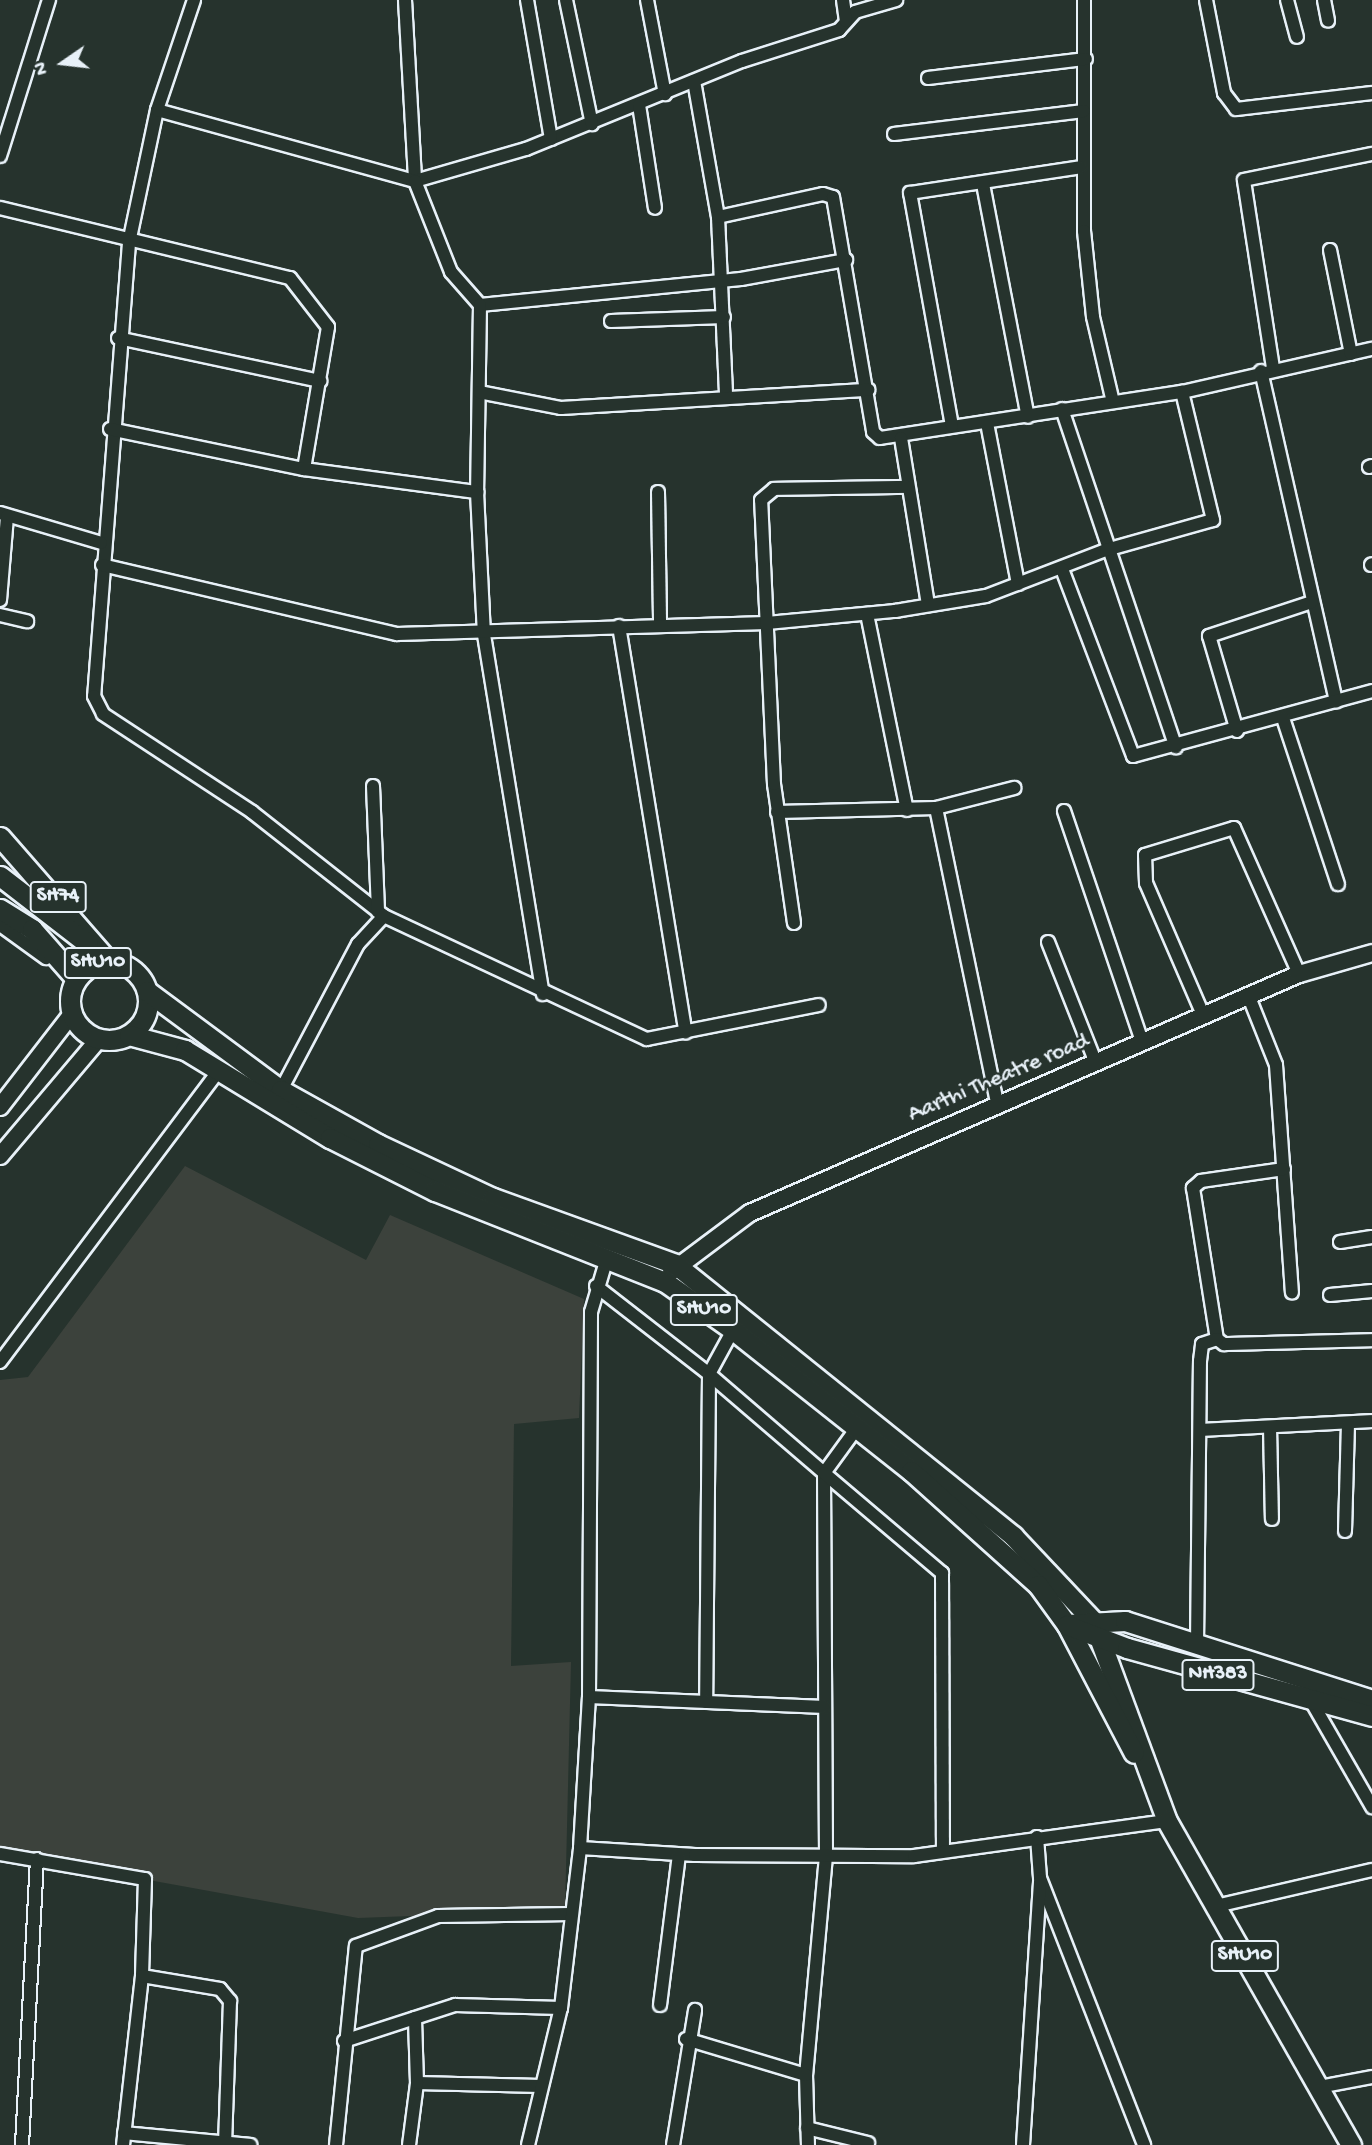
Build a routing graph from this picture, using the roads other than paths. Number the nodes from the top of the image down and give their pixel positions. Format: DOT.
graph roads {
  1 [pos="49,0"];
  2 [pos="194,0"];
  3 [pos="405,0"];
  4 [pos="527,0"];
  5 [pos="566,0"];
  6 [pos="648,0"];
  7 [pos="843,0"];
  8 [pos="896,0"];
  9 [pos="1084,0"];
  10 [pos="1206,0"];
  11 [pos="1287,0"];
  12 [pos="1324,0"];
  13 [pos="846,21"];
  14 [pos="1328,21"];
  15 [pos="1297,37"];
  16 [pos="1086,59"];
  17 [pos="928,78"];
  18 [pos="694,81"];
  19 [pos="1372,93"];
  20 [pos="665,94"];
  21 [pos="639,105"];
  22 [pos="158,110"];
  23 [pos="1084,111"];
  24 [pos="592,124"];
  25 [pos="894,134"];
  26 [pos="551,139"];
  27 [pos="1372,153"];
  28 [pos="0,156"];
  29 [pos="1081,167"];
  30 [pos="415,181"];
  31 [pos="983,184"];
  32 [pos="0,208"];
  33 [pos="654,208"];
  34 [pos="718,217"];
  35 [pos="129,243"];
  36 [pos="1330,250"];
  37 [pos="846,260"];
  38 [pos="723,281"];
  39 [pos="480,306"];
  40 [pos="724,317"];
  41 [pos="611,321"];
  42 [pos="118,338"];
  43 [pos="1372,349"];
  44 [pos="1351,354"];
  45 [pos="1267,370"];
  46 [pos="320,381"];
  47 [pos="868,390"];
  48 [pos="479,392"];
  49 [pos="1182,392"];
  50 [pos="726,394"];
  51 [pos="1113,402"];
  52 [pos="1062,409"];
  53 [pos="1028,417"];
  54 [pos="987,423"];
  55 [pos="952,426"];
  56 [pos="110,429"];
  57 [pos="901,438"];
  58 [pos="304,469"];
  59 [pos="906,487"];
  60 [pos="477,492"];
  61 [pos="658,492"];
  62 [pos="4,514"];
  63 [pos="101,542"];
  64 [pos="1106,551"];
  65 [pos="102,565"];
  66 [pos="1062,569"];
  67 [pos="1017,584"];
  68 [pos="0,600"];
  69 [pos="1312,602"];
  70 [pos="928,606"];
  71 [pos="867,614"];
  72 [pos="0,615"];
  73 [pos="27,621"];
  74 [pos="767,623"];
  75 [pos="660,625"];
  76 [pos="619,626"];
  77 [pos="484,635"];
  78 [pos="1372,691"];
  79 [pos="1336,702"];
  80 [pos="1283,718"];
  81 [pos="1237,731"];
  82 [pos="1176,747"];
  83 [pos="373,786"];
  84 [pos="1014,788"];
  85 [pos="936,808"];
  86 [pos="906,810"];
  87 [pos="1064,811"];
  88 [pos="777,812"];
  89 [pos="0,837"];
  90 [pos="0,876"];
  91 [pos="1338,884"];
  92 [pos="0,909"];
  93 [pos="381,914"];
  94 [pos="53,918"];
  95 [pos="794,923"];
  96 [pos="0,925"];
  97 [pos="1048,942"];
  98 [pos="1372,953"];
  99 [pos="106,962"];
  100 [pos="1299,974"];
  101 [pos="76,980"];
  102 [pos="147,991"];
  103 [pos="543,994"];
  104 [pos="1249,996"];
  105 [pos="820,1004"];
  106 [pos="72,1014"];
  107 [pos="1204,1017"];
  108 [pos="686,1033"];
  109 [pos="129,1035"];
  110 [pos="99,1039"];
  111 [pos="1142,1041"];
  112 [pos="1096,1063"];
  113 [pos="220,1069"];
  114 [pos="281,1090"];
  115 [pos="997,1103"];
  116 [pos="0,1107"];
  117 [pos="0,1156"];
  118 [pos="1284,1169"];
  119 [pos="1372,1237"];
  120 [pos="1339,1242"];
  121 [pos="607,1258"];
  122 [pos="676,1264"];
  123 [pos="666,1282"];
  124 [pos="596,1286"];
  125 [pos="1372,1291"];
  126 [pos="1292,1292"];
  127 [pos="1330,1295"];
  128 [pos="733,1330"];
  129 [pos="1217,1339"];
  130 [pos="1372,1340"];
  131 [pos="0,1362"];
  132 [pos="709,1374"];
  133 [pos="1372,1421"];
  134 [pos="862,1422"];
  135 [pos="1348,1423"];
  136 [pos="1270,1427"];
  137 [pos="1201,1430"];
  138 [pos="824,1473"];
  139 [pos="1272,1519"];
  140 [pos="1345,1531"];
  141 [pos="1067,1625"];
  142 [pos="1097,1630"];
  143 [pos="1197,1645"];
  144 [pos="589,1697"];
  145 [pos="1310,1699"];
  146 [pos="1372,1700"];
  147 [pos="706,1702"];
  148 [pos="825,1707"];
  149 [pos="1372,1716"];
  150 [pos="1142,1766"];
  151 [pos="1372,1807"];
  152 [pos="1167,1821"];
  153 [pos="1037,1837"];
  154 [pos="580,1848"];
  155 [pos="943,1851"];
  156 [pos="0,1854"];
  157 [pos="679,1854"];
  158 [pos="826,1856"];
  159 [pos="37,1859"];
  160 [pos="1372,1870"];
  161 [pos="1040,1878"];
  162 [pos="1216,1906"];
  163 [pos="571,1914"];
  164 [pos="142,1976"];
  165 [pos="660,2005"];
  166 [pos="561,2008"];
  167 [pos="695,2010"];
  168 [pos="415,2018"];
  169 [pos="686,2039"];
  170 [pos="344,2041"];
  171 [pos="806,2076"];
  172 [pos="1372,2077"];
  173 [pos="417,2083"];
  174 [pos="541,2086"];
  175 [pos="1318,2087"];
  176 [pos="807,2128"];
  177 [pos="123,2139"];
  178 [pos="225,2143"];
  179 [pos="868,2144"];
  180 [pos="22,2145"];
  181 [pos="250,2145"];
  182 [pos="336,2145"];
  183 [pos="409,2145"];
  184 [pos="528,2145"];
  185 [pos="673,2145"];
  186 [pos="808,2145"];
  187 [pos="1023,2145"];
  188 [pos="1144,2145"];
  189 [pos="1350,2145"];
  1 -- 28 [label="street"];
  2 -- 22 [label="street"];
  3 -- 30 [label="street"];
  4 -- 26 [label="street"];
  5 -- 24 [label="street"];
  6 -- 20 [label="street"];
  7 -- 13 [label="street"];
  8 -- 13 [label="street"];
  9 -- 16 [label="street"];
  10 -- 19 [label="street"];
  11 -- 15 [label="street"];
  12 -- 14 [label="street"];
  13 -- 18 [label="street"];
  16 -- 17 [label="street"];
  16 -- 23 [label="street"];
  18 -- 20 [label="street"];
  18 -- 34 [label="street"];
  20 -- 21 [label="street"];
  21 -- 24 [label="street"];
  21 -- 33 [label="street"];
  22 -- 30 [label="street"];
  22 -- 35 [label="street"];
  23 -- 25 [label="street"];
  23 -- 29 [label="street"];
  24 -- 26 [label="street"];
  26 -- 30 [label="street"];
  27 -- 45 [label="street"];
  29 -- 31 [label="street"];
  29 -- 51 [label="street"];
  30 -- 39 [label="street"];
  31 -- 53 [label="street"];
  31 -- 55 [label="street"];
  32 -- 35 [label="street"];
  34 -- 37 [label="street"];
  34 -- 38 [label="street"];
  35 -- 42 [label="street"];
  35 -- 46 [label="street"];
  36 -- 44 [label="street"];
  37 -- 38 [label="street"];
  37 -- 47 [label="street"];
  38 -- 39 [label="street"];
  38 -- 40 [label="street"];
  39 -- 48 [label="street"];
  40 -- 41 [label="street"];
  40 -- 50 [label="street"];
  42 -- 46 [label="street"];
  42 -- 56 [label="street"];
  43 -- 44 [label="street"];
  44 -- 45 [label="street"];
  45 -- 49 [label="street"];
  45 -- 69 [label="street"];
  46 -- 58 [label="street"];
  47 -- 50 [label="street"];
  47 -- 57 [label="street"];
  48 -- 50 [label="street"];
  48 -- 60 [label="street"];
  49 -- 51 [label="street"];
  49 -- 64 [label="street"];
  51 -- 52 [label="street"];
  52 -- 53 [label="street"];
  52 -- 64 [label="street"];
  53 -- 54 [label="street"];
  54 -- 55 [label="street"];
  54 -- 67 [label="street"];
  55 -- 57 [label="street"];
  56 -- 58 [label="street"];
  56 -- 63 [label="street"];
  57 -- 59 [label="street"];
  58 -- 60 [label="street"];
  59 -- 70 [label="street"];
  59 -- 74 [label="street"];
  60 -- 77 [label="street"];
  61 -- 75 [label="street"];
  62 -- 63 [label="street"];
  62 -- 68 [label="street"];
  63 -- 65 [label="street"];
  64 -- 66 [label="street"];
  64 -- 82 [label="street"];
  65 -- 77 [label="street"];
  65 -- 93 [label="street"];
  66 -- 67 [label="street"];
  66 -- 82 [label="street"];
  67 -- 70 [label="street"];
  69 -- 79 [label="street"];
  69 -- 81 [label="street"];
  70 -- 71 [label="street"];
  71 -- 74 [label="street"];
  71 -- 86 [label="street"];
  72 -- 73 [label="street"];
  74 -- 75 [label="street"];
  74 -- 88 [label="street"];
  75 -- 76 [label="street"];
  76 -- 77 [label="street"];
  76 -- 108 [label="street"];
  77 -- 103 [label="street"];
  78 -- 79 [label="street"];
  79 -- 80 [label="street"];
  80 -- 81 [label="street"];
  80 -- 91 [label="street"];
  81 -- 82 [label="street"];
  83 -- 93 [label="street"];
  84 -- 85 [label="street"];
  85 -- 86 [label="street"];
  85 -- 115 [label="street"];
  86 -- 88 [label="street"];
  87 -- 111 [label="street"];
  88 -- 95 [label="street"];
  89 -- 99 [label="main road, SH74"];
  90 -- 94 [label="main road, SHU10"];
  92 -- 101 [label="main road, SH74"];
  93 -- 103 [label="street"];
  93 -- 114 [label="street"];
  94 -- 99 [label="main road, SHU10"];
  94 -- 101 [label="main road, SHU10"];
  96 -- 101 [label="street"];
  97 -- 112 [label="street"];
  98 -- 100 [label="main road, Aarthi Theatre road"];
  99 -- 101 [label="main road, SHU10"];
  99 -- 102 [label="main road, SHU10"];
  100 -- 104 [label="main road, Aarthi Theatre road"];
  100 -- 107 [label="street"];
  101 -- 106 [label="main road, SHU10"];
  102 -- 109 [label="main road, SHU10"];
  102 -- 114 [label="main road, SHU10"];
  103 -- 108 [label="street"];
  104 -- 107 [label="main road, Aarthi Theatre road"];
  104 -- 118 [label="street"];
  105 -- 108 [label="street"];
  106 -- 110 [label="main road, SHU10"];
  106 -- 116 [label="main road"];
  107 -- 111 [label="main road, Aarthi Theatre road"];
  109 -- 110 [label="main road, SHU10"];
  109 -- 113 [label="main road, SHU10"];
  110 -- 117 [label="main road"];
  111 -- 112 [label="main road, Aarthi Theatre road"];
  112 -- 115 [label="main road, Aarthi Theatre road"];
  113 -- 121 [label="main road, SHU10"];
  113 -- 131 [label="street"];
  114 -- 122 [label="main road, SHU10"];
  115 -- 122 [label="main road, Aarthi Theatre road"];
  118 -- 126 [label="street"];
  118 -- 129 [label="street"];
  119 -- 120 [label="street"];
  121 -- 123 [label="main road, SHU10"];
  121 -- 124 [label="street"];
  122 -- 123 [label="main road, Aarthi Theatre road"];
  122 -- 134 [label="main road, SHU10"];
  123 -- 128 [label="main road, SHU10"];
  124 -- 132 [label="street"];
  124 -- 144 [label="street"];
  125 -- 127 [label="street"];
  128 -- 132 [label="street"];
  128 -- 134 [label="main road, SHU10"];
  129 -- 130 [label="street"];
  129 -- 137 [label="street"];
  132 -- 138 [label="street"];
  132 -- 147 [label="street"];
  133 -- 135 [label="street"];
  134 -- 138 [label="street"];
  134 -- 141 [label="main road, SHU10"];
  134 -- 142 [label="main road, SHU10"];
  135 -- 136 [label="street"];
  135 -- 140 [label="street"];
  136 -- 137 [label="street"];
  136 -- 139 [label="street"];
  137 -- 143 [label="street"];
  138 -- 148 [label="street"];
  138 -- 155 [label="street"];
  141 -- 142 [label="main road, NH383"];
  141 -- 150 [label="main road, SHU10"];
  142 -- 143 [label="main road, NH383"];
  142 -- 145 [label="main road, NH383"];
  142 -- 150 [label="main road, SHU10"];
  143 -- 146 [label="main road, NH383"];
  144 -- 147 [label="street"];
  144 -- 154 [label="street"];
  145 -- 149 [label="main road, NH383"];
  145 -- 151 [label="street"];
  147 -- 148 [label="street"];
  148 -- 158 [label="street"];
  150 -- 152 [label="main road, SHU10"];
  152 -- 153 [label="street"];
  152 -- 162 [label="main road, SHU10"];
  153 -- 155 [label="street"];
  153 -- 161 [label="street"];
  154 -- 157 [label="street"];
  154 -- 163 [label="street"];
  155 -- 158 [label="street"];
  156 -- 159 [label="street"];
  157 -- 158 [label="street"];
  157 -- 165 [label="street"];
  158 -- 171 [label="street"];
  159 -- 164 [label="street"];
  159 -- 180 [label="street"];
  160 -- 162 [label="street"];
  161 -- 187 [label="street"];
  161 -- 188 [label="street"];
  162 -- 175 [label="main road, SHU10"];
  163 -- 166 [label="street"];
  163 -- 170 [label="street"];
  164 -- 177 [label="street"];
  164 -- 178 [label="street"];
  166 -- 168 [label="street"];
  166 -- 174 [label="street"];
  167 -- 169 [label="street"];
  168 -- 170 [label="street"];
  168 -- 173 [label="street"];
  169 -- 171 [label="street"];
  169 -- 185 [label="street"];
  170 -- 182 [label="street"];
  171 -- 176 [label="street"];
  172 -- 175 [label="street"];
  173 -- 174 [label="street"];
  173 -- 183 [label="street"];
  174 -- 184 [label="street"];
  175 -- 189 [label="main road, SHU10"];
  176 -- 179 [label="street"];
  176 -- 186 [label="street"];
  177 -- 178 [label="street"];
  178 -- 181 [label="street"];
}
